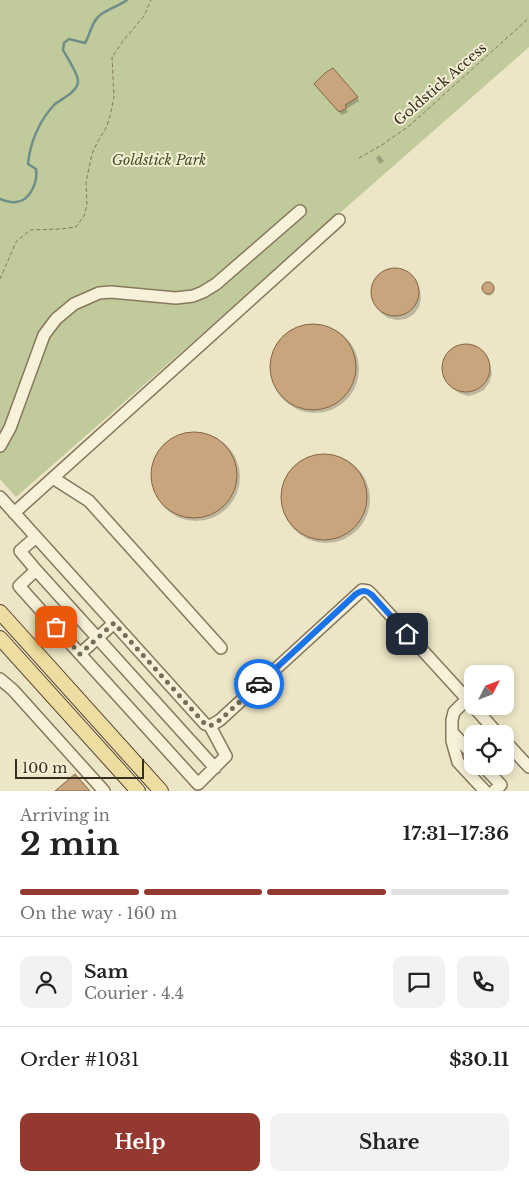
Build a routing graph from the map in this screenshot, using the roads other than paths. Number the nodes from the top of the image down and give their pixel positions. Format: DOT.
graph roads {
  1 [pos="300,211"];
  2 [pos="338,220"];
  3 [pos="0,446"];
  4 [pos="53,478"];
  5 [pos="0,497"];
  6 [pos="14,513"];
  7 [pos="36,537"];
  8 [pos="36,570"];
  9 [pos="0,612"];
  10 [pos="114,623"];
  11 [pos="0,638"];
  12 [pos="97,638"];
  13 [pos="221,648"];
  14 [pos="80,654"];
  15 [pos="0,679"];
  16 [pos="464,696"];
  17 [pos="464,707"];
  18 [pos="481,715"];
  19 [pos="490,725"];
  20 [pos="210,726"];
  21 [pos="452,732"];
  22 [pos="464,745"];
  23 [pos="514,751"];
  24 [pos="529,767"];
  25 [pos="215,768"];
  26 [pos="490,775"];
  27 [pos="500,789"];
  28 [pos="104,791"];
  29 [pos="138,791"];
  30 [pos="161,791"];
  31 [pos="485,791"];
  1 -- 3 [label="street"];
  2 -- 4 [label="street"];
  4 -- 6 [label="street"];
  4 -- 13 [label="street"];
  5 -- 6 [label="street"];
  6 -- 7 [label="street"];
  7 -- 8 [label="street"];
  7 -- 10 [label="street"];
  8 -- 12 [label="street"];
  8 -- 14 [label="street"];
  9 -- 30 [label="main road"];
  10 -- 12 [label="street"];
  10 -- 20 [label="street"];
  11 -- 29 [label="main road"];
  12 -- 14 [label="street"];
  12 -- 25 [label="street"];
  14 -- 25 [label="street"];
  15 -- 28 [label="street"];
  16 -- 20 [label="street"];
  17 -- 21 [label="street"];
  18 -- 19 [label="street"];
  20 -- 25 [label="street"];
  21 -- 22 [label="street"];
  21 -- 31 [label="street"];
  23 -- 24 [label="street"];
  26 -- 27 [label="street"];
}
